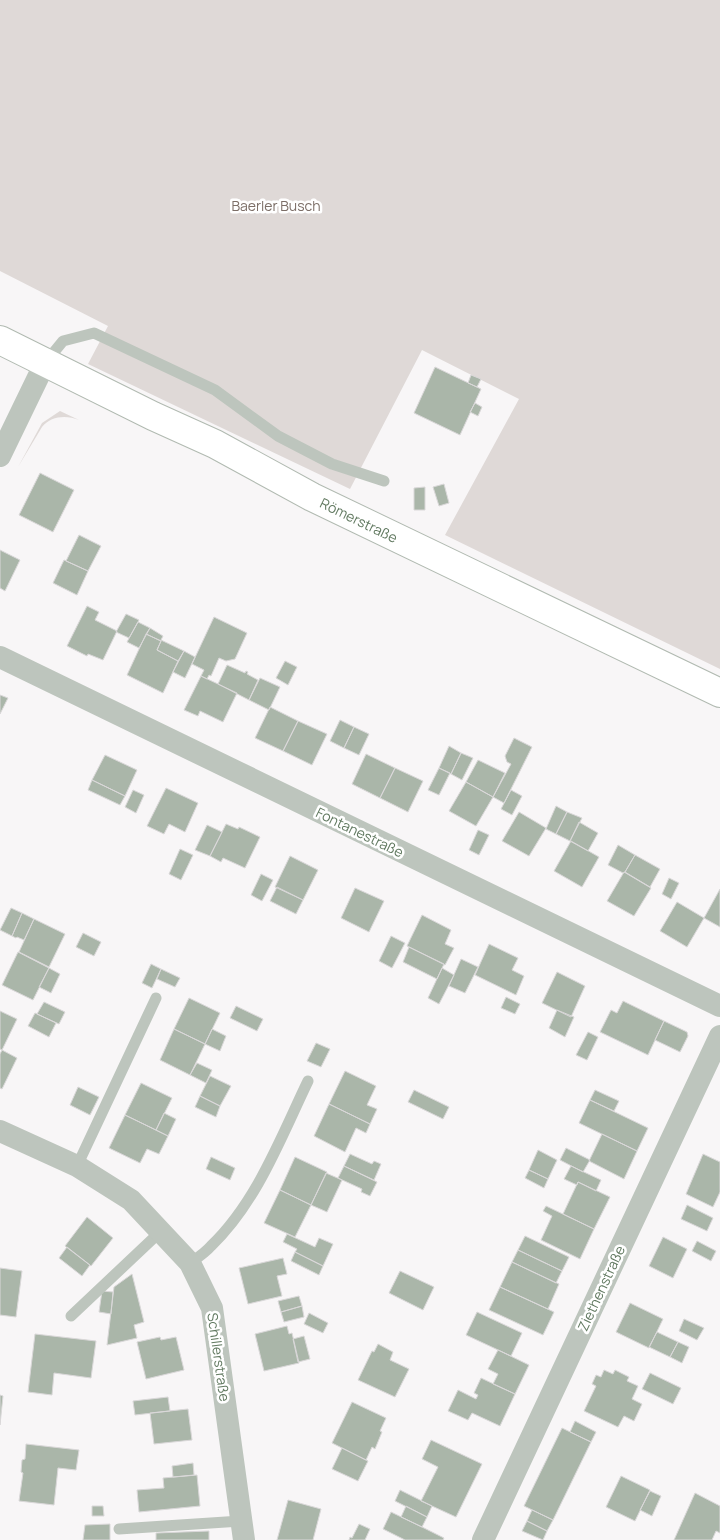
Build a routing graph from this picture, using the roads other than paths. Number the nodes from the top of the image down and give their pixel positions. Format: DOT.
graph roads {
  1 [pos="0,340"];
  2 [pos="45,363"];
  3 [pos="0,456"];
  4 [pos="384,481"];
  5 [pos="0,658"];
  6 [pos="720,693"];
  7 [pos="156,998"];
  8 [pos="720,1006"];
  9 [pos="720,1036"];
  10 [pos="308,1081"];
  11 [pos="0,1131"];
  12 [pos="77,1166"];
  13 [pos="160,1232"];
  14 [pos="190,1263"];
  15 [pos="71,1316"];
  16 [pos="119,1529"];
  17 [pos="242,1531"];
  18 [pos="483,1540"];
  1 -- 2 [label="main road, Römerstraße"];
  2 -- 3 [label="street"];
  2 -- 4 [label="lane"];
  2 -- 6 [label="main road, Römerstraße"];
  5 -- 8 [label="street, Fontanestraße"];
  7 -- 12 [label="lane"];
  9 -- 18 [label="street, Ziethenstraße"];
  10 -- 14 [label="lane"];
  11 -- 12 [label="street, Schillerstraße"];
  12 -- 13 [label="street, Schillerstraße"];
  13 -- 14 [label="street, Schillerstraße"];
  13 -- 15 [label="lane"];
  14 -- 17 [label="street, Schillerstraße"];
  16 -- 17 [label="lane"];
}
